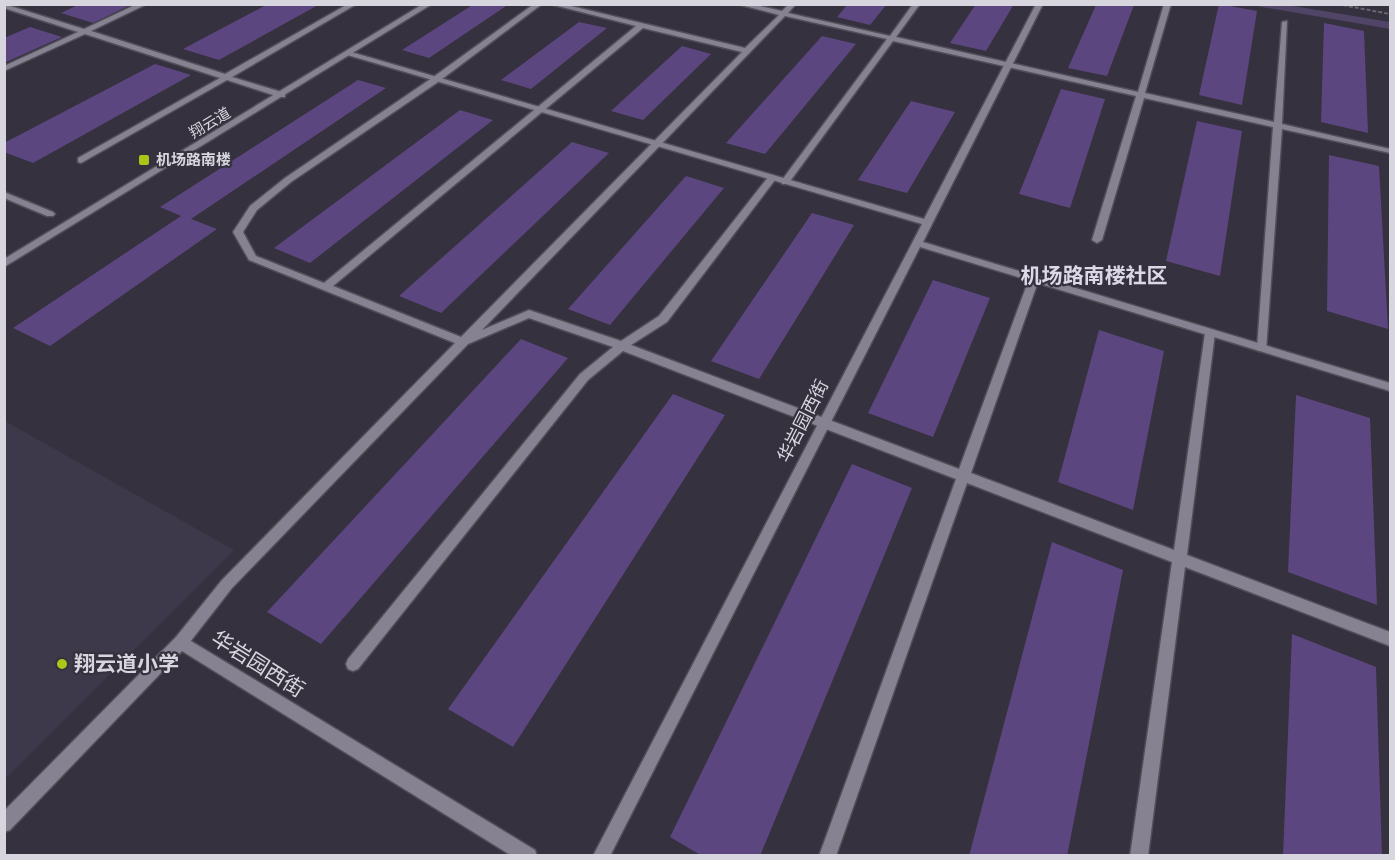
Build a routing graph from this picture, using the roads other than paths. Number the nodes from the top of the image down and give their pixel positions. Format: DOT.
graph roads {
  1 [pos="144,4"];
  2 [pos="429,4"];
  3 [pos="539,4"];
  4 [pos="553,4"];
  5 [pos="740,4"];
  6 [pos="793,4"];
  7 [pos="917,4"];
  8 [pos="1040,4"];
  9 [pos="1168,4"];
  10 [pos="352,5"];
  11 [pos="4,6"];
  12 [pos="783,14"];
  13 [pos="1285,22"];
  14 [pos="641,26"];
  15 [pos="85,32"];
  16 [pos="891,39"];
  17 [pos="747,51"];
  18 [pos="348,54"];
  19 [pos="1008,65"];
  20 [pos="4,69"];
  21 [pos="226,77"];
  22 [pos="435,80"];
  23 [pos="282,95"];
  24 [pos="1141,95"];
  25 [pos="539,110"];
  26 [pos="657,144"];
  27 [pos="1390,151"];
  28 [pos="81,160"];
  29 [pos="772,178"];
  30 [pos="785,182"];
  31 [pos="4,195"];
  32 [pos="50,214"];
  33 [pos="927,223"];
  34 [pos="1097,240"];
  35 [pos="916,243"];
  36 [pos="4,264"];
  37 [pos="1034,279"];
  38 [pos="325,287"];
  39 [pos="1210,333"];
  40 [pos="463,342"];
  41 [pos="622,346"];
  42 [pos="1262,348"];
  43 [pos="1390,387"];
  44 [pos="824,423"];
  45 [pos="963,476"];
  46 [pos="1179,559"];
  47 [pos="1390,639"];
  48 [pos="181,642"];
  49 [pos="353,664"];
  50 [pos="4,824"];
  51 [pos="529,855"];
  52 [pos="601,855"];
  53 [pos="827,855"];
  54 [pos="1139,855"];
  1 -- 15 [label="street"];
  2 -- 18 [label="street, 翔云道"];
  3 -- 22 [label="street"];
  4 -- 14 [label="street"];
  5 -- 12 [label="street"];
  6 -- 12 [label="street"];
  7 -- 16 [label="street"];
  8 -- 19 [label="street, 华岩园西街"];
  9 -- 24 [label="street"];
  10 -- 21 [label="street"];
  11 -- 15 [label="street"];
  12 -- 16 [label="street"];
  12 -- 17 [label="street"];
  13 -- 42 [label="street"];
  14 -- 17 [label="street"];
  14 -- 25 [label="street"];
  15 -- 20 [label="street"];
  15 -- 21 [label="street"];
  16 -- 19 [label="street"];
  16 -- 30 [label="street"];
  17 -- 26 [label="street"];
  18 -- 22 [label="street"];
  18 -- 23 [label="street, 翔云道"];
  19 -- 24 [label="street"];
  19 -- 33 [label="street, 华岩园西街"];
  21 -- 23 [label="street"];
  21 -- 28 [label="street"];
  22 -- 25 [label="street"];
  22 -- 38 [label="street"];
  23 -- 36 [label="street, 翔云道"];
  24 -- 27 [label="street"];
  24 -- 34 [label="street"];
  25 -- 26 [label="street"];
  25 -- 38 [label="street"];
  26 -- 29 [label="street"];
  26 -- 40 [label="street"];
  29 -- 30 [label="street"];
  29 -- 41 [label="street"];
  30 -- 33 [label="street"];
  31 -- 32 [label="street"];
  33 -- 35 [label="street, 华岩园西街"];
  35 -- 37 [label="street"];
  35 -- 44 [label="street, 华岩园西街"];
  37 -- 39 [label="street"];
  37 -- 45 [label="street"];
  38 -- 40 [label="street"];
  39 -- 42 [label="street"];
  39 -- 46 [label="street"];
  40 -- 41 [label="street"];
  40 -- 48 [label="street"];
  41 -- 44 [label="street"];
  41 -- 49 [label="street"];
  42 -- 43 [label="street"];
  44 -- 45 [label="street"];
  44 -- 52 [label="street, 华岩园西街"];
  45 -- 46 [label="street"];
  45 -- 53 [label="street"];
  46 -- 47 [label="street"];
  46 -- 54 [label="street"];
  48 -- 50 [label="street, 华岩园西街"];
  48 -- 51 [label="street, 华岩园西街"];
}
